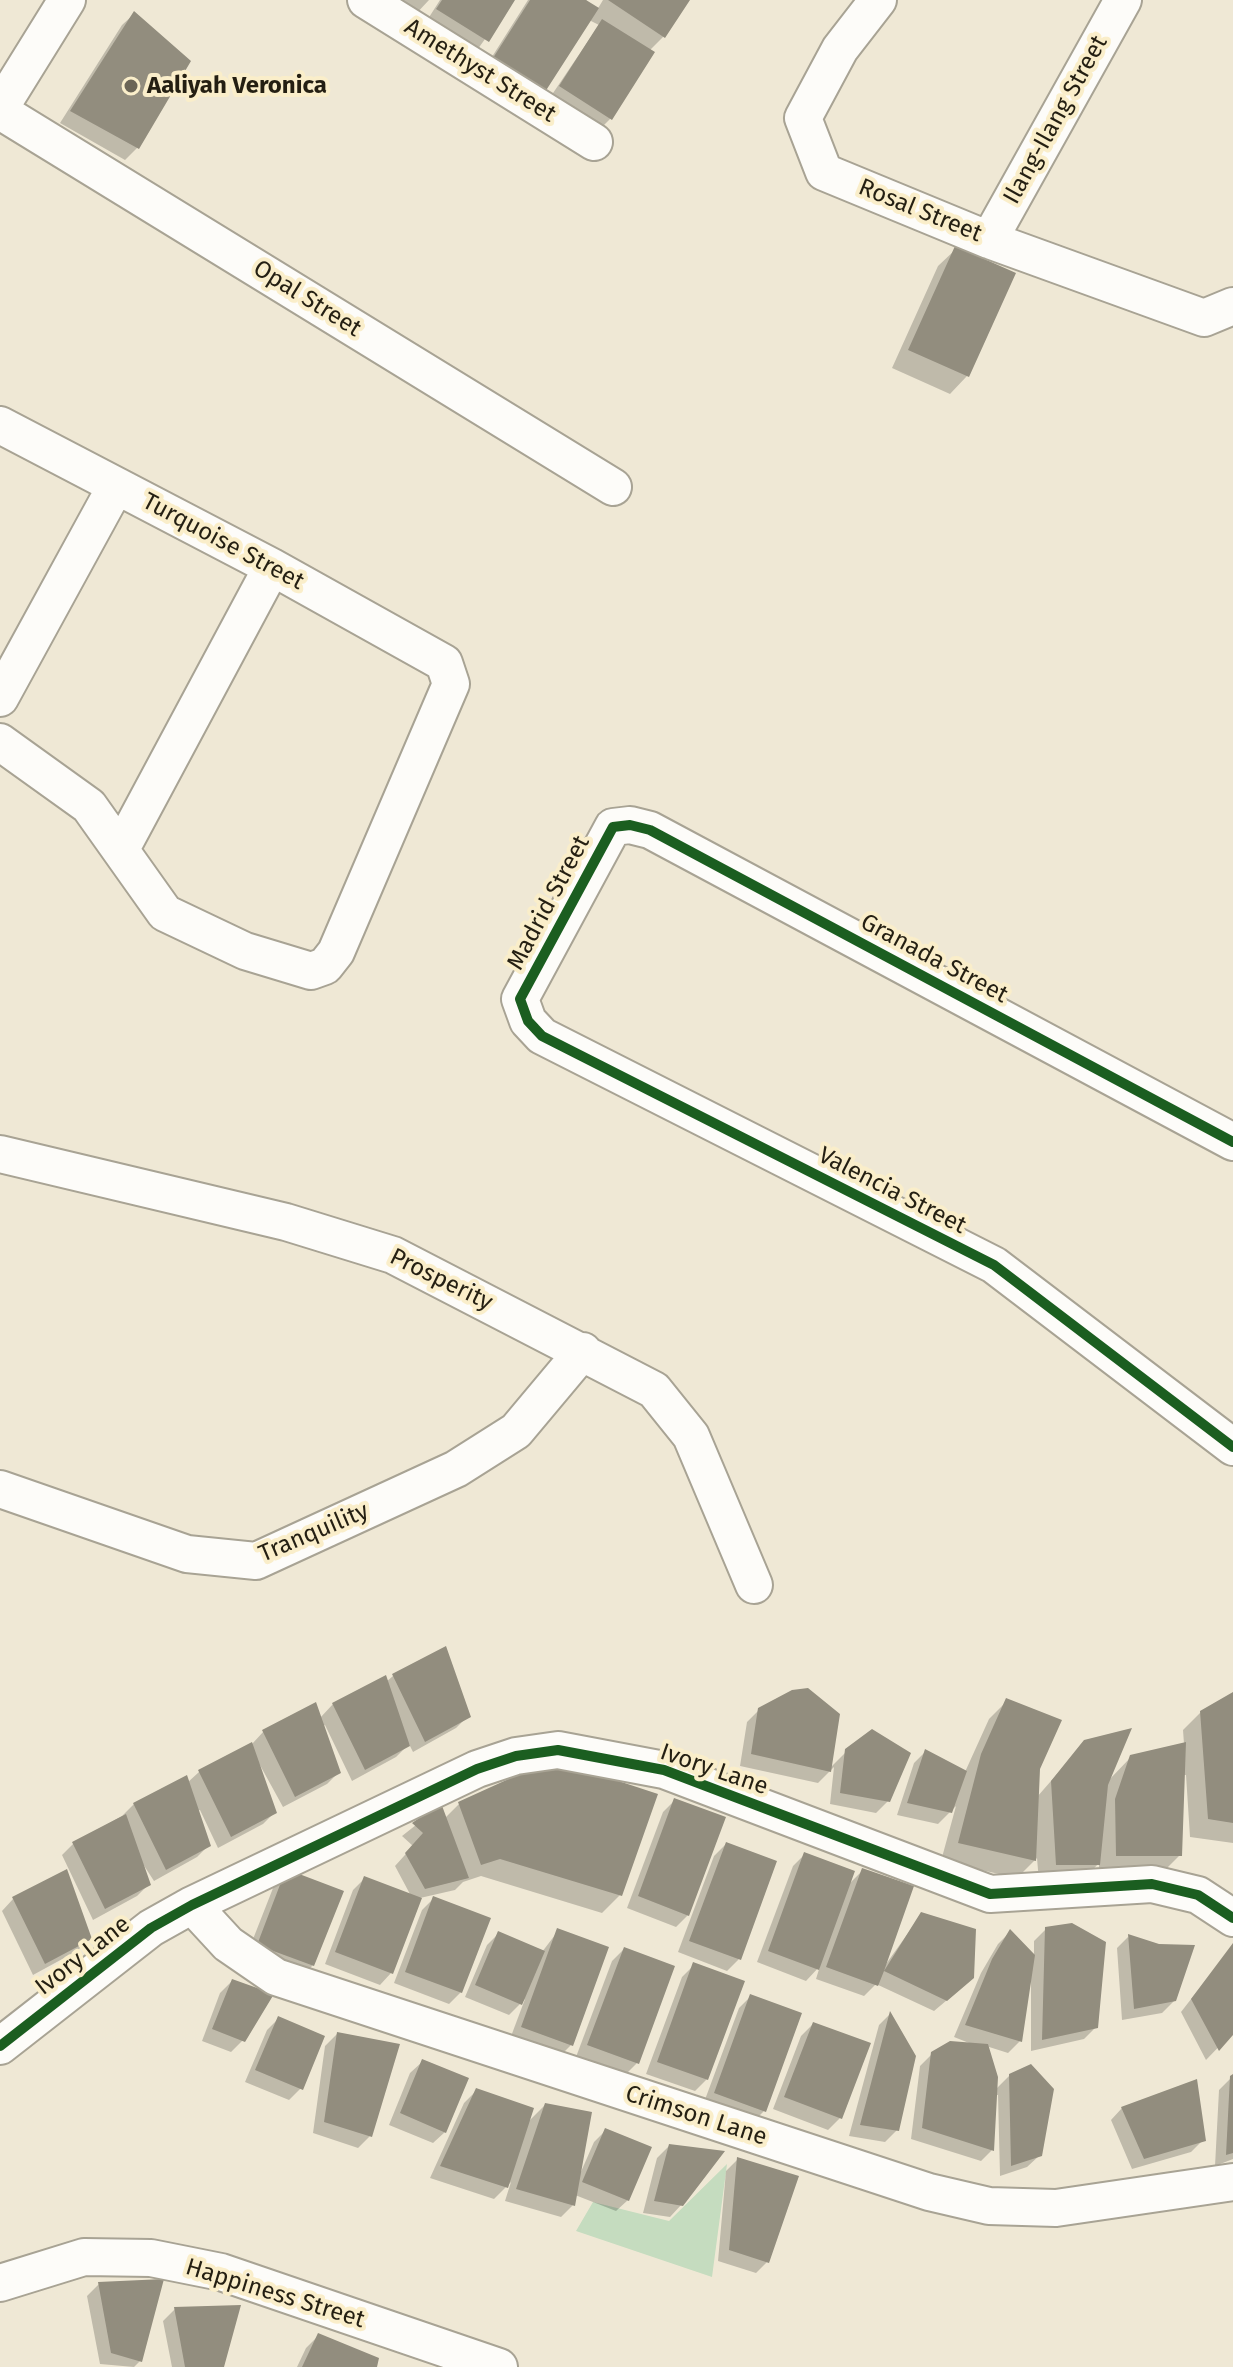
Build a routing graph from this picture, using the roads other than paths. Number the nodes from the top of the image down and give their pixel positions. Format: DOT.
graph roads {
  1 [pos="67,0"];
  2 [pos="366,0"];
  3 [pos="878,0"];
  4 [pos="1123,0"];
  5 [pos="0,109"];
  6 [pos="594,142"];
  7 [pos="989,240"];
  8 [pos="1218,312"];
  9 [pos="0,425"];
  10 [pos="116,486"];
  11 [pos="613,487"];
  12 [pos="272,567"];
  13 [pos="0,698"];
  14 [pos="0,742"];
  15 [pos="613,827"];
  16 [pos="121,849"];
  17 [pos="520,999"];
  18 [pos="1233,1142"];
  19 [pos="0,1154"];
  20 [pos="583,1351"];
  21 [pos="1233,1447"];
  22 [pos="0,1489"];
  23 [pos="754,1585"];
  24 [pos="192,1905"];
  25 [pos="1233,1918"];
  26 [pos="0,2046"];
  27 [pos="1233,2182"];
  28 [pos="1,2277"];
  29 [pos="499,2367"];
  1 -- 5 [label="street"];
  2 -- 6 [label="street, Amethyst Street"];
  3 -- 7 [label="street, Rosal Street"];
  4 -- 7 [label="street, Ilang-Ilang Street"];
  5 -- 11 [label="street, Opal Street"];
  7 -- 8 [label="street, Rosal Street"];
  9 -- 10 [label="street, Turquoise Street"];
  10 -- 12 [label="street, Turquoise Street"];
  10 -- 13 [label="street"];
  12 -- 16 [label="street"];
  12 -- 16 [label="street, Turquoise Street"];
  14 -- 16 [label="street"];
  15 -- 17 [label="street, Madrid Street"];
  15 -- 18 [label="street, Granada Street"];
  17 -- 21 [label="street, Valencia Street"];
  19 -- 20 [label="street, Prosperity"];
  20 -- 22 [label="street, Tranquility"];
  20 -- 23 [label="street, Prosperity"];
  24 -- 25 [label="street, Ivory Lane"];
  24 -- 26 [label="street, Ivory Lane"];
  24 -- 27 [label="street, Crimson Lane"];
  28 -- 29 [label="street, Happiness Street"];
}
